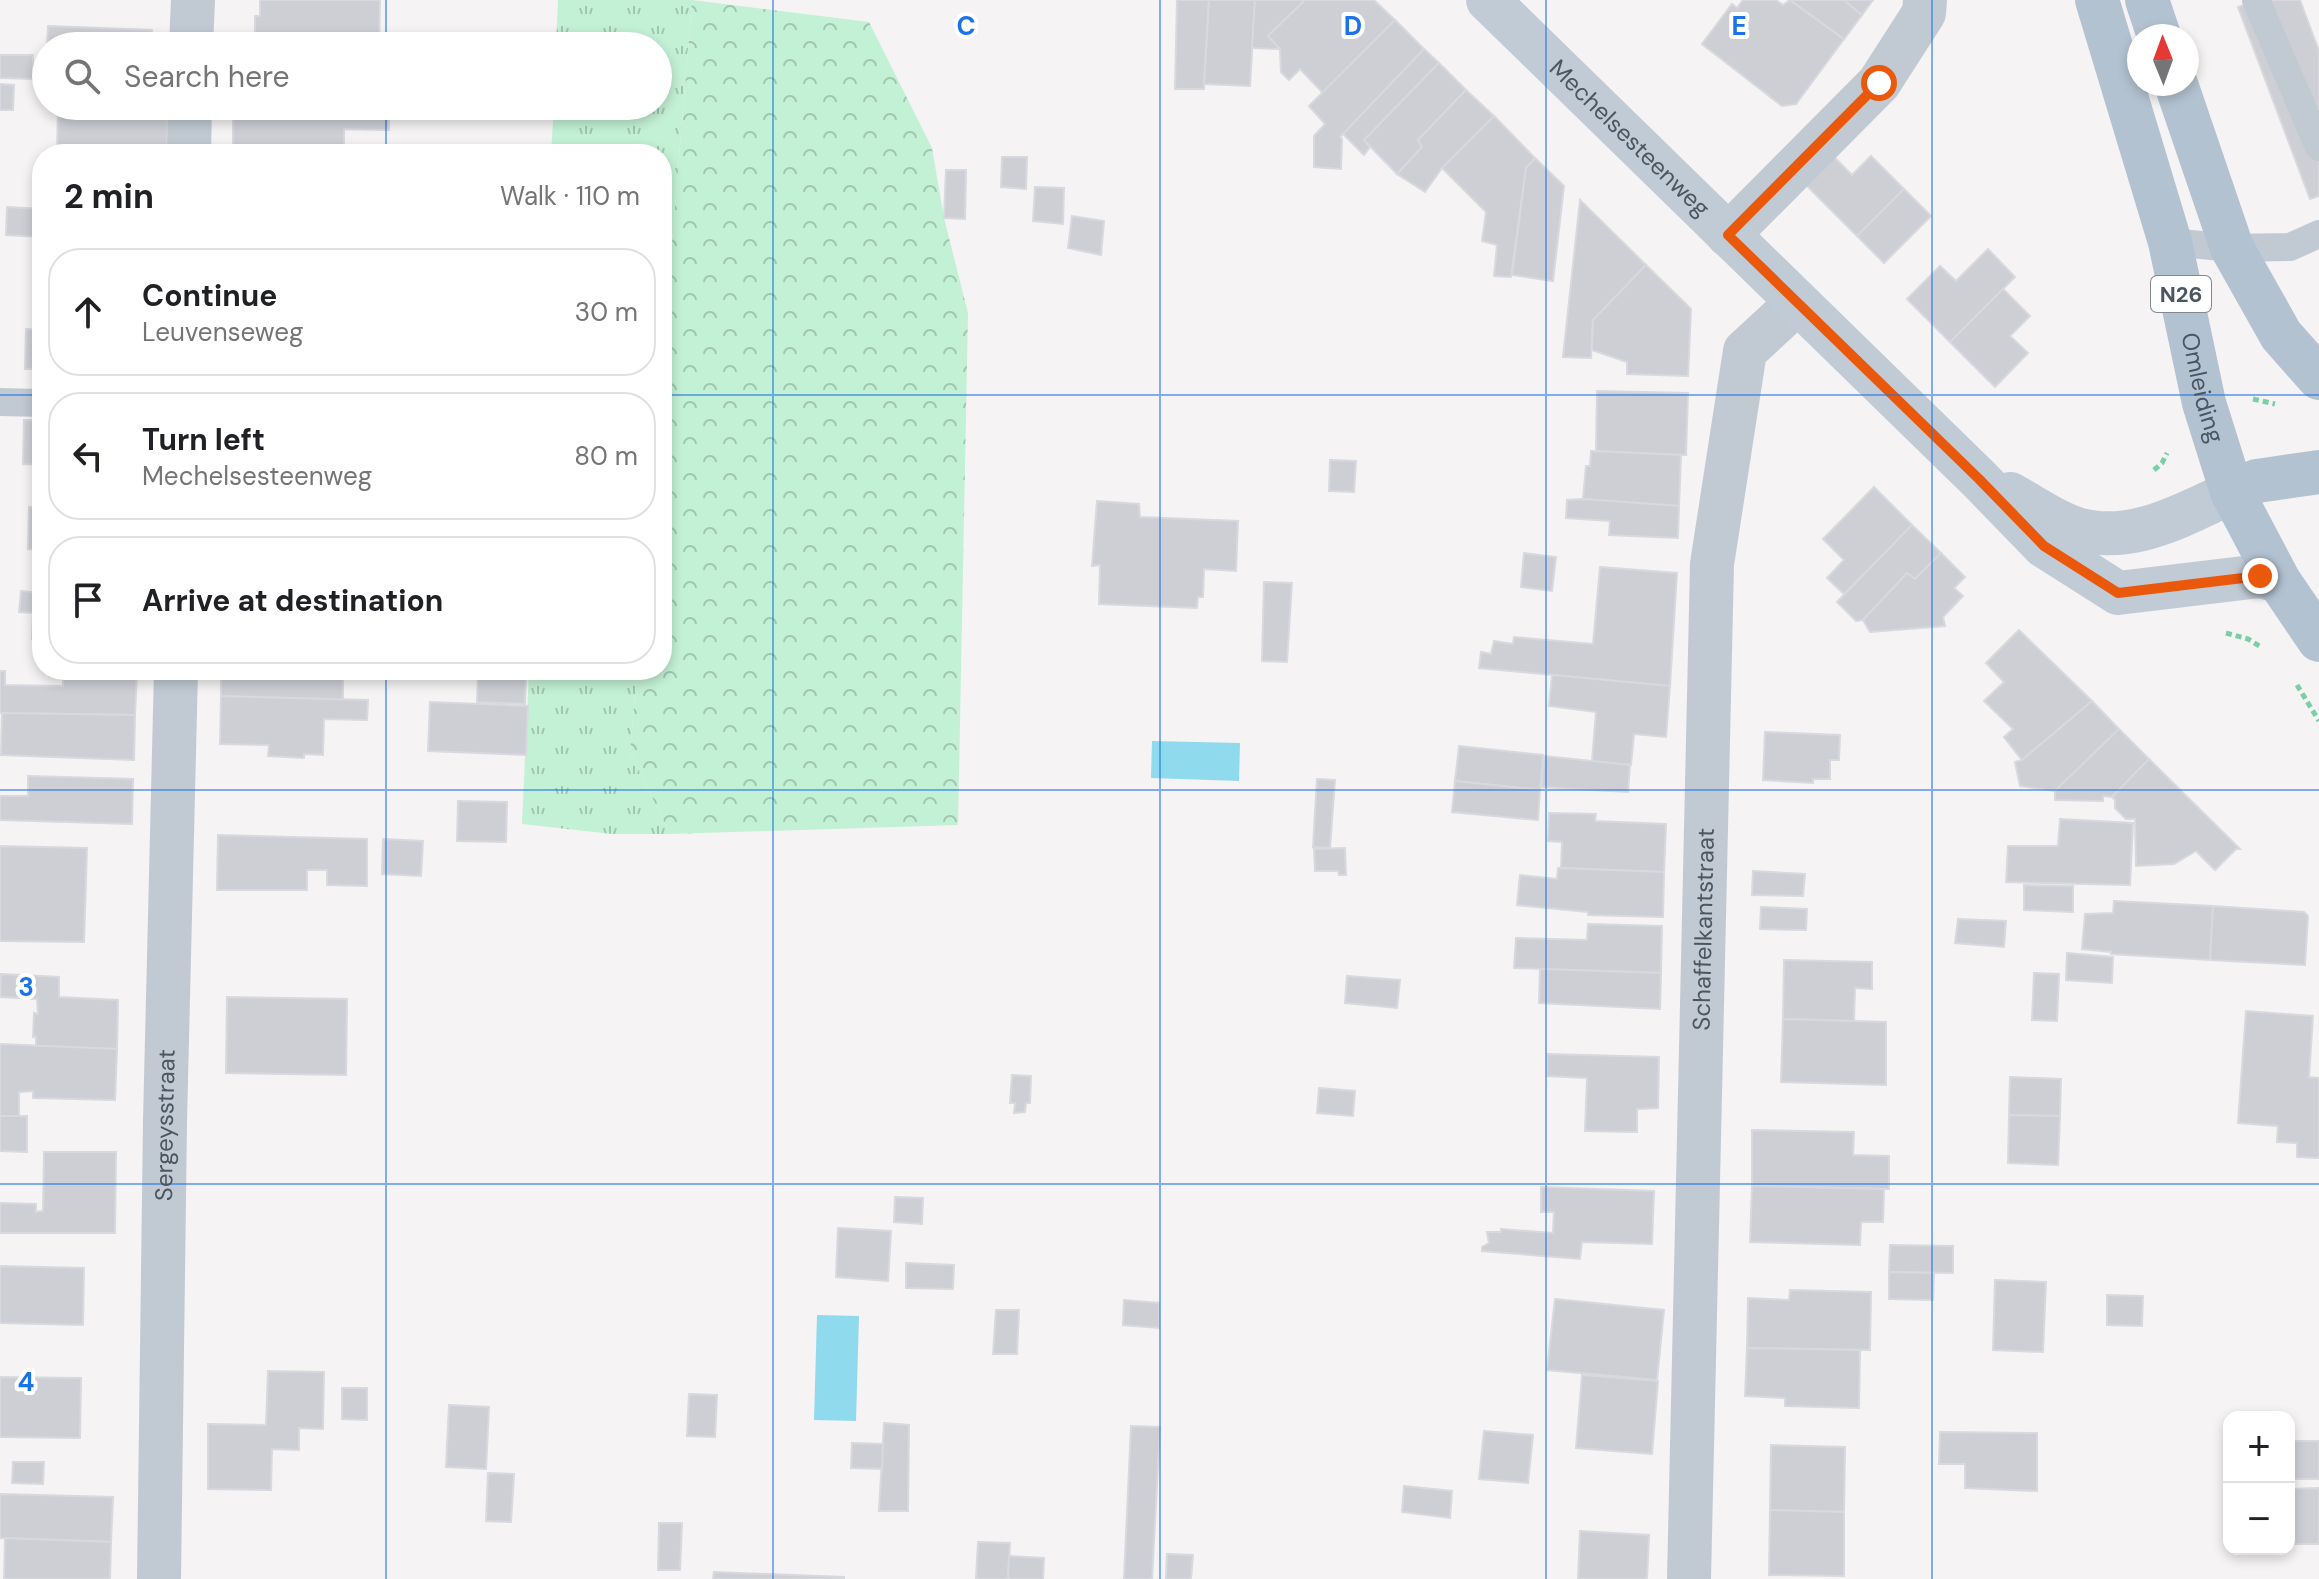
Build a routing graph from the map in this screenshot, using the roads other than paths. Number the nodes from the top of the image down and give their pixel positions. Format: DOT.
graph roads {
  1 [pos="193,0"];
  2 [pos="1488,0"];
  3 [pos="1925,0"];
  4 [pos="2147,0"];
  5 [pos="2256,0"];
  6 [pos="2109,3"];
  7 [pos="2155,24"];
  8 [pos="192,32"];
  9 [pos="2180,96"];
  10 [pos="190,120"];
  11 [pos="189,144"];
  12 [pos="2319,147"];
  13 [pos="2319,234"];
  14 [pos="1728,235"];
  15 [pos="2170,242"];
  16 [pos="2232,248"];
  17 [pos="1797,303"];
  18 [pos="2319,378"];
  19 [pos="0,402"];
  20 [pos="32,403"];
  21 [pos="2319,472"];
  22 [pos="1979,479"];
  23 [pos="2232,492"];
  24 [pos="2279,581"];
  25 [pos="2319,640"];
  26 [pos="176,680"];
  27 [pos="159,1579"];
  28 [pos="1689,1579"];
  1 -- 8 [label="street"];
  2 -- 14 [label="street, Mechelsesteenweg"];
  3 -- 14 [label="street"];
  4 -- 7 [label="main road"];
  5 -- 12 [label="lane"];
  6 -- 15 [label="main road, Omleiding / N26"];
  9 -- 16 [label="main road, N26"];
  10 -- 11 [label="street"];
  13 -- 16 [label="lane"];
  14 -- 17 [label="street, Mechelsesteenweg"];
  15 -- 16 [label="lane"];
  15 -- 23 [label="main road, Omleiding / N26"];
  16 -- 18 [label="main road, N26"];
  17 -- 22 [label="street, Mechelsesteenweg"];
  17 -- 28 [label="street, Schaffelkantstraat"];
  19 -- 20 [label="lane"];
  21 -- 23 [label="main road"];
  22 -- 23 [label="street, Mechelsesteenweg"];
  22 -- 24 [label="street, Mechelsesteenweg"];
  23 -- 24 [label="main road, Omleiding / N26"];
  24 -- 25 [label="main road, N26"];
  26 -- 27 [label="street, Sergeysstraat"];
}
